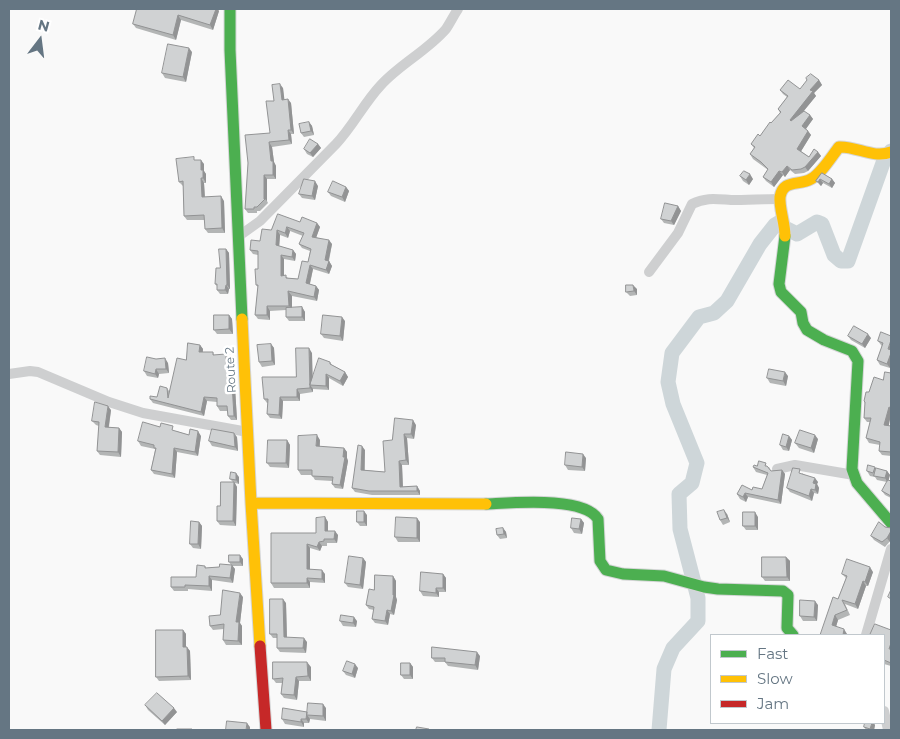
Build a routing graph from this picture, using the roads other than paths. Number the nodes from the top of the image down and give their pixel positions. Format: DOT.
graph roads {
  1 [pos="230,9"];
  2 [pos="458,9"];
  3 [pos="891,152"];
  4 [pos="780,199"];
  5 [pos="238,236"];
  6 [pos="649,272"];
  7 [pos="9,374"];
  8 [pos="248,432"];
  9 [pos="777,469"];
  10 [pos="854,475"];
  11 [pos="251,503"];
  12 [pos="891,523"];
  13 [pos="891,549"];
  14 [pos="792,634"];
  15 [pos="866,634"];
  16 [pos="885,716"];
  17 [pos="266,730"];
  18 [pos="888,730"];
  1 -- 5 [label="main road, Route 2"];
  2 -- 5 [label="street"];
  3 -- 4 [label="main road"];
  4 -- 6 [label="street"];
  4 -- 10 [label="main road"];
  5 -- 8 [label="main road, Route 2"];
  7 -- 8 [label="street"];
  8 -- 11 [label="main road, Route 2"];
  9 -- 10 [label="street"];
  10 -- 12 [label="main road"];
  11 -- 14 [label="main road"];
  11 -- 17 [label="main road, Route 2"];
  13 -- 15 [label="street"];
  16 -- 18 [label="street"];
}
